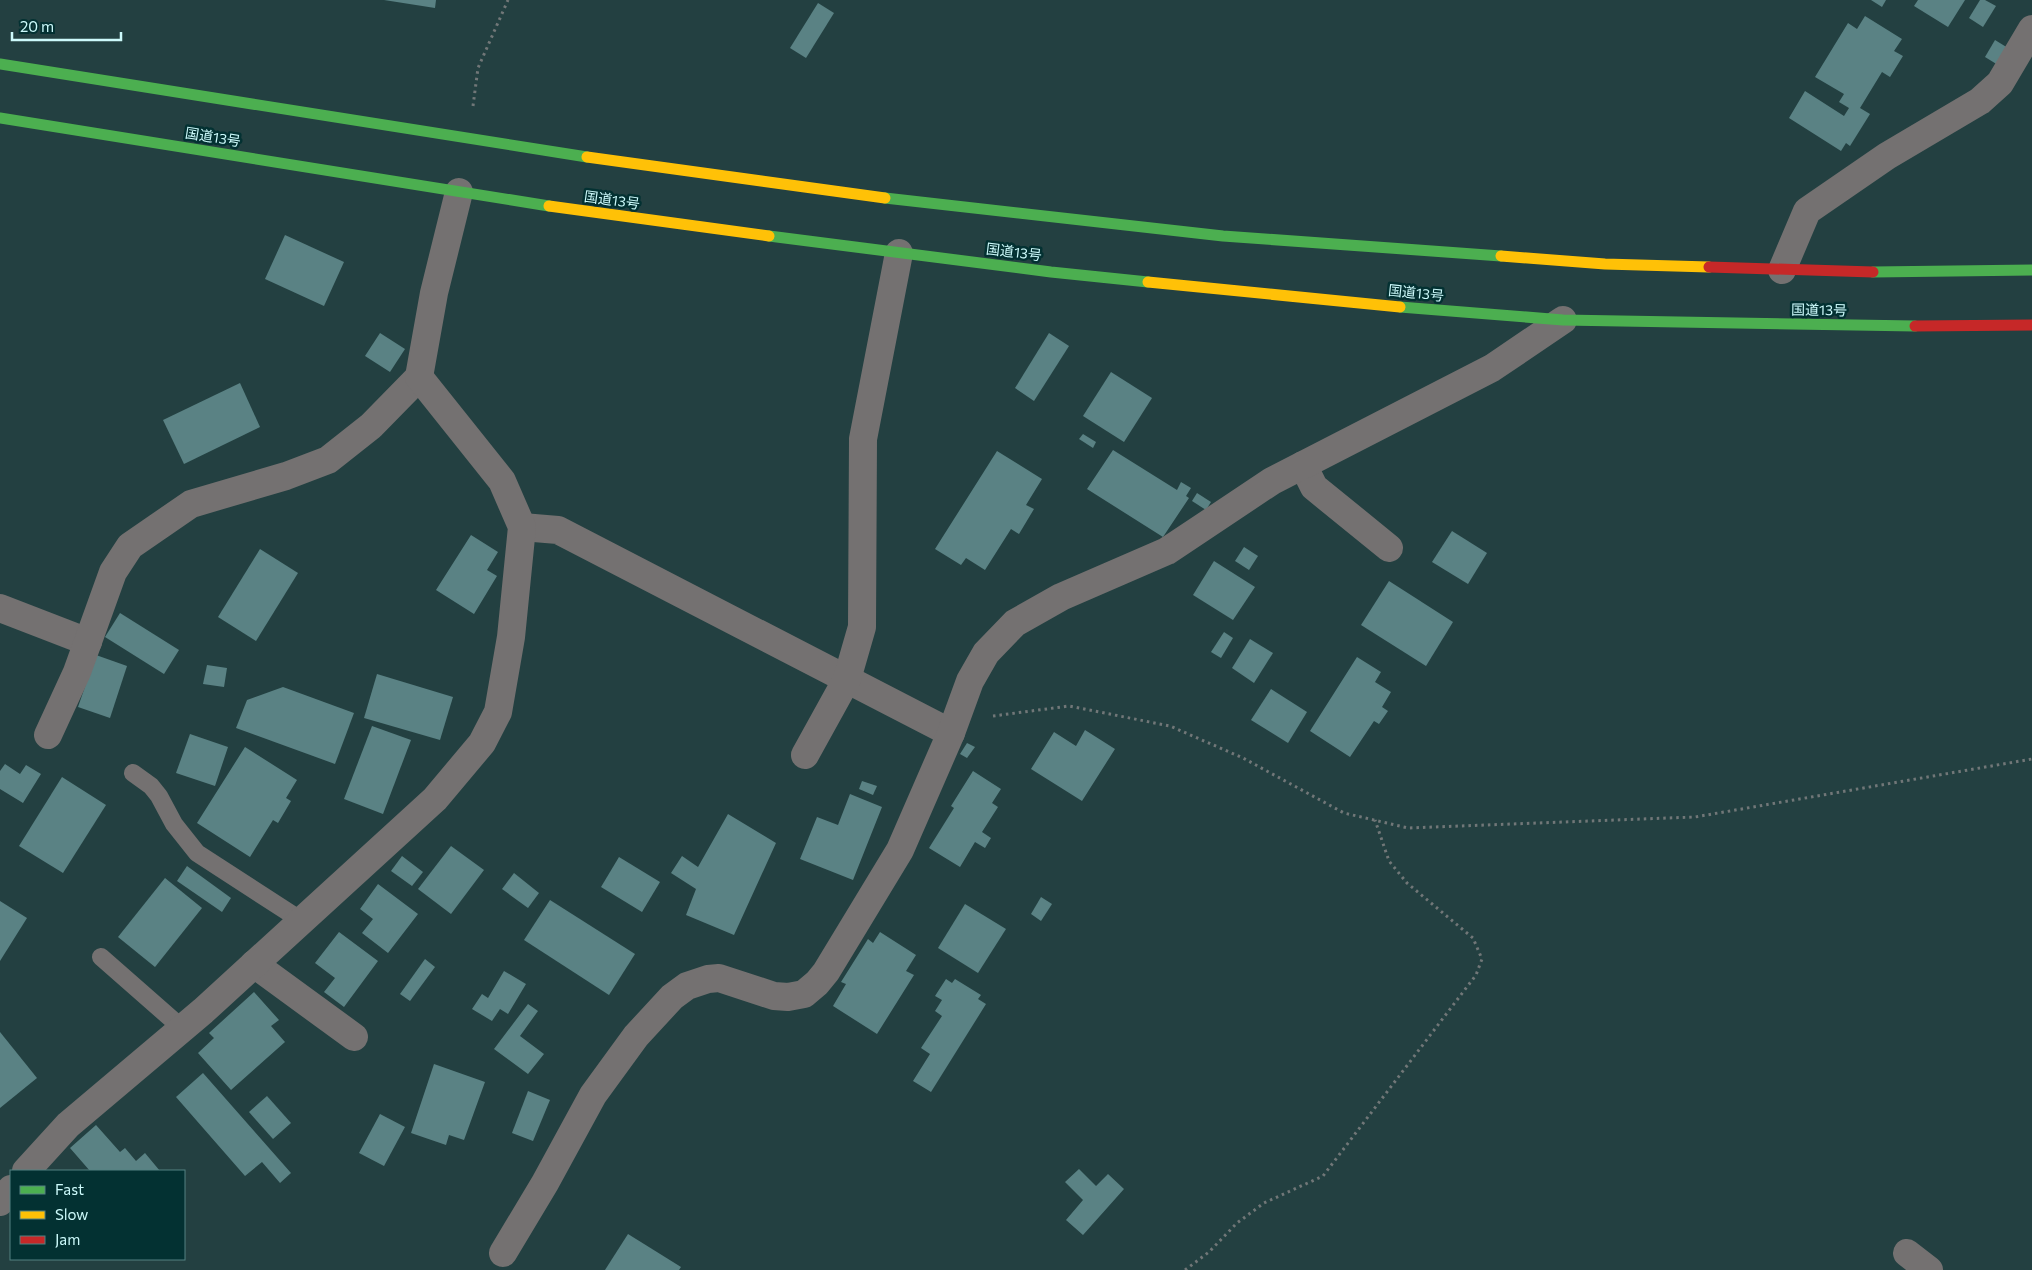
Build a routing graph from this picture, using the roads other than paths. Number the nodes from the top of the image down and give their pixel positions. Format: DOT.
graph roads {
  1 [pos="2032,29"];
  2 [pos="0,64"];
  3 [pos="0,118"];
  4 [pos="459,192"];
  5 [pos="899,253"];
  6 [pos="1782,270"];
  7 [pos="2032,270"];
  8 [pos="1563,320"];
  9 [pos="2032,325"];
  10 [pos="420,376"];
  11 [pos="1303,465"];
  12 [pos="522,527"];
  13 [pos="1389,548"];
  14 [pos="0,608"];
  15 [pos="88,642"];
  16 [pos="847,679"];
  17 [pos="951,733"];
  18 [pos="48,735"];
  19 [pos="805,755"];
  20 [pos="133,773"];
  21 [pos="302,920"];
  22 [pos="101,957"];
  23 [pos="254,964"];
  24 [pos="183,1029"];
  25 [pos="354,1037"];
  26 [pos="27,1170"];
  27 [pos="10,1189"];
  28 [pos="0,1202"];
  29 [pos="503,1253"];
  30 [pos="1907,1253"];
  31 [pos="1929,1270"];
  1 -- 6 [label="street"];
  2 -- 6 [label="highway"];
  3 -- 4 [label="highway, 国道13号"];
  4 -- 5 [label="highway, 国道13号"];
  4 -- 10 [label="street"];
  5 -- 8 [label="highway, 国道13号"];
  5 -- 16 [label="street"];
  6 -- 7 [label="highway"];
  8 -- 9 [label="highway, 国道13号"];
  8 -- 11 [label="street"];
  10 -- 12 [label="street"];
  10 -- 15 [label="street"];
  11 -- 13 [label="street"];
  11 -- 17 [label="street"];
  12 -- 16 [label="street"];
  12 -- 21 [label="street"];
  14 -- 15 [label="street"];
  15 -- 18 [label="street"];
  16 -- 17 [label="street"];
  16 -- 19 [label="street"];
  17 -- 29 [label="street"];
  20 -- 21 [label="lane"];
  21 -- 23 [label="street"];
  22 -- 24 [label="lane"];
  23 -- 24 [label="street"];
  23 -- 25 [label="street"];
  24 -- 26 [label="street"];
  27 -- 28 [label="street"];
  30 -- 31 [label="street"];
}
